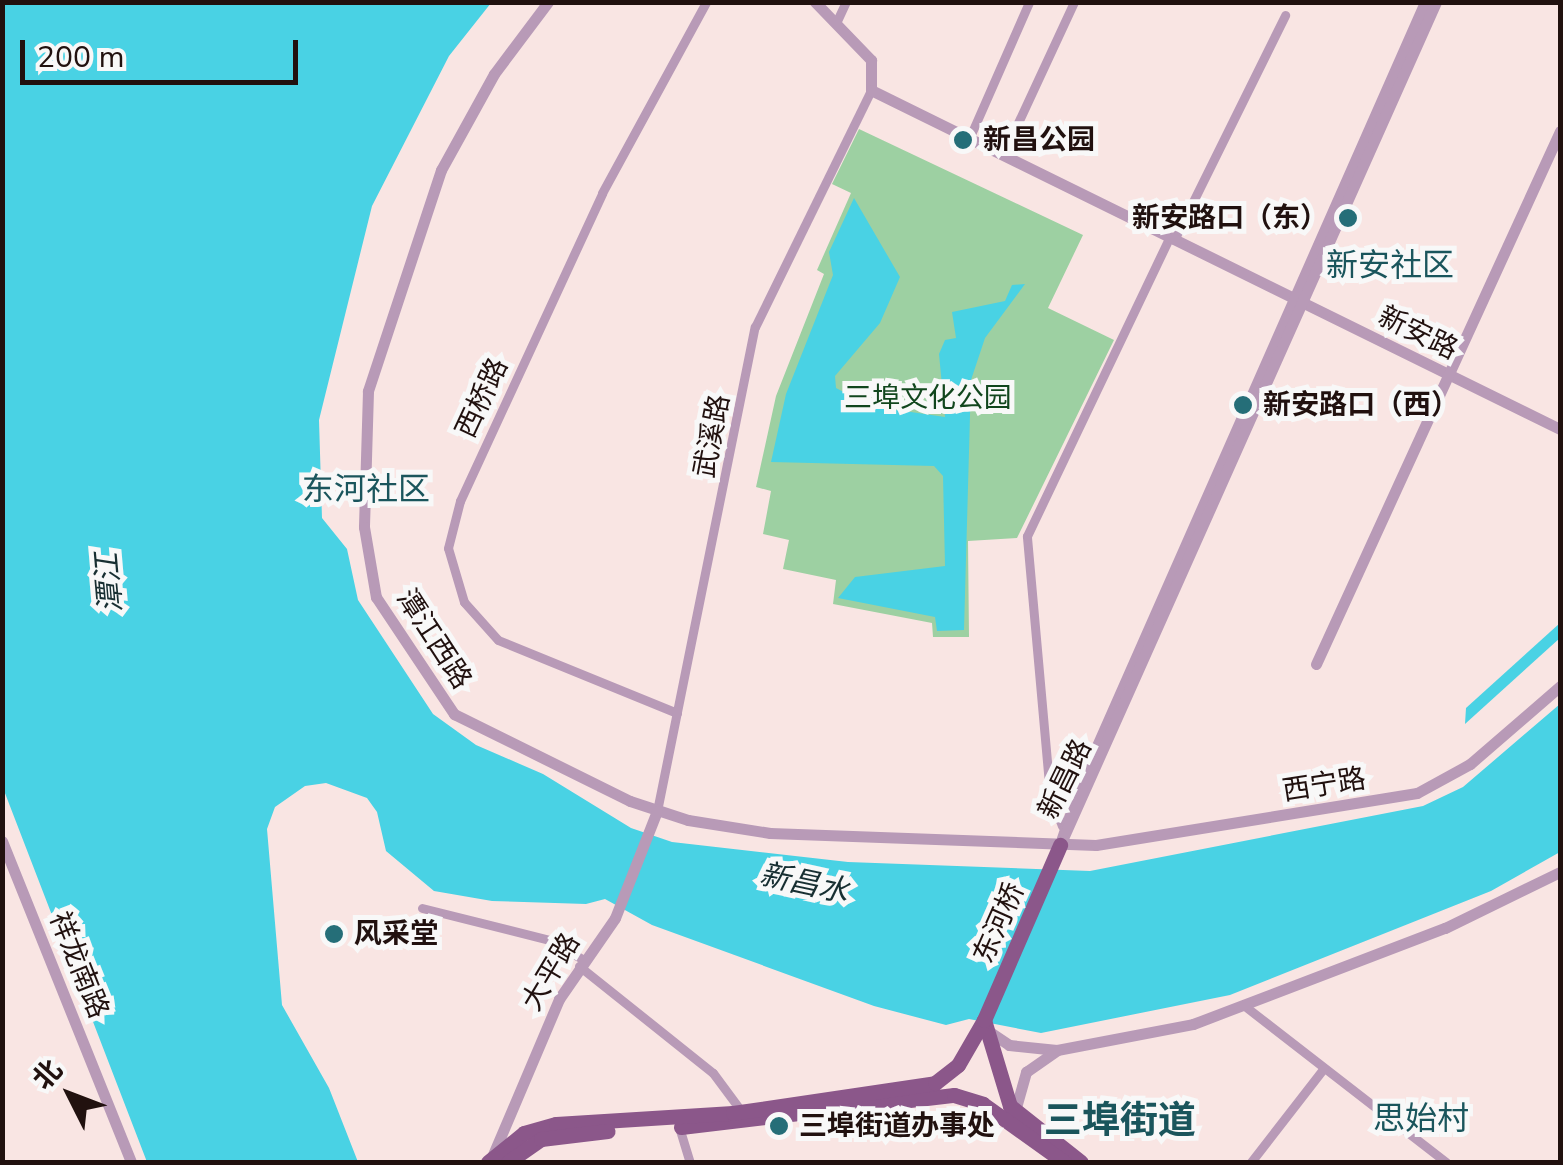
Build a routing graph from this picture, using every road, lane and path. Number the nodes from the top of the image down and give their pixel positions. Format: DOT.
graph roads {
  1 [pos="548,2"];
  2 [pos="706,2"];
  3 [pos="814,2"];
  4 [pos="846,2"];
  5 [pos="1029,2"];
  6 [pos="1074,2"];
  7 [pos="1287,2"];
  8 [pos="1424,2"];
  9 [pos="1436,2"];
  10 [pos="836,23"];
  11 [pos="871,90"];
  12 [pos="1560,131"];
  13 [pos="969,138"];
  14 [pos="1003,155"];
  15 [pos="1172,239"];
  16 [pos="1298,302"];
  17 [pos="1446,374"];
  18 [pos="1560,429"];
  19 [pos="1316,664"];
  20 [pos="1560,686"];
  21 [pos="677,713"];
  22 [pos="657,811"];
  23 [pos="1062,826"];
  24 [pos="2,841"];
  25 [pos="1060,845"];
  26 [pos="1560,872"];
  27 [pos="422,908"];
  28 [pos="582,963"];
  29 [pos="1246,1007"];
  30 [pos="984,1024"];
  31 [pos="1057,1050"];
  32 [pos="996,1068"];
  33 [pos="1324,1068"];
  34 [pos="968,1098"];
  35 [pos="742,1112"];
  36 [pos="1015,1112"];
  37 [pos="679,1127"];
  38 [pos="519,1159"];
  39 [pos="489,1161"];
  40 [pos="131,1162"];
  41 [pos="690,1162"];
  42 [pos="1064,1162"];
  43 [pos="1081,1162"];
  44 [pos="1251,1162"];
  45 [pos="1446,1162"];
  1 -- 22 [label="street, 潭江西路"];
  2 -- 21 [label="street, 西桥路"];
  3 -- 10 [label="street"];
  4 -- 10 [label="street"];
  5 -- 13 [label="street"];
  6 -- 14 [label="street"];
  7 -- 15 [label="street"];
  8 -- 16 [label="street, 新昌路"];
  9 -- 16 [label="street, 新昌路"];
  10 -- 11 [label="street"];
  11 -- 13 [label="street, 新安路"];
  11 -- 21 [label="street, 武溪路"];
  12 -- 17 [label="street"];
  13 -- 14 [label="street, 新安路"];
  14 -- 15 [label="street, 新安路"];
  15 -- 16 [label="street, 新安路"];
  15 -- 23 [label="street"];
  16 -- 17 [label="street, 新安路"];
  16 -- 23 [label="street, 新昌路"];
  16 -- 25 [label="street, 新昌路"];
  17 -- 18 [label="street, 新安路"];
  17 -- 19 [label="street"];
  20 -- 25 [label="street, 西宁路"];
  21 -- 22 [label="street, 武溪路"];
  22 -- 25 [label="street, 潭江西路"];
  22 -- 28 [label="street, 大平路"];
  23 -- 25 [label="street, 新昌路"];
  24 -- 40 [label="street, 祥龙南路"];
  25 -- 30 [label="main road, 东河桥"];
  26 -- 29 [label="street"];
  27 -- 28 [label="street"];
  28 -- 35 [label="street"];
  28 -- 39 [label="street, 大平路"];
  29 -- 31 [label="street"];
  29 -- 33 [label="street"];
  30 -- 31 [label="street"];
  30 -- 32 [label="main road"];
  30 -- 35 [label="main road, 东河桥"];
  31 -- 36 [label="street"];
  32 -- 34 [label="main road"];
  32 -- 36 [label="main road"];
  33 -- 44 [label="street"];
  33 -- 45 [label="street"];
  34 -- 37 [label="main road"];
  34 -- 42 [label="main road"];
  35 -- 39 [label="main road, 东河桥"];
  36 -- 43 [label="main road"];
  37 -- 38 [label="main road"];
  37 -- 41 [label="street"];
}
